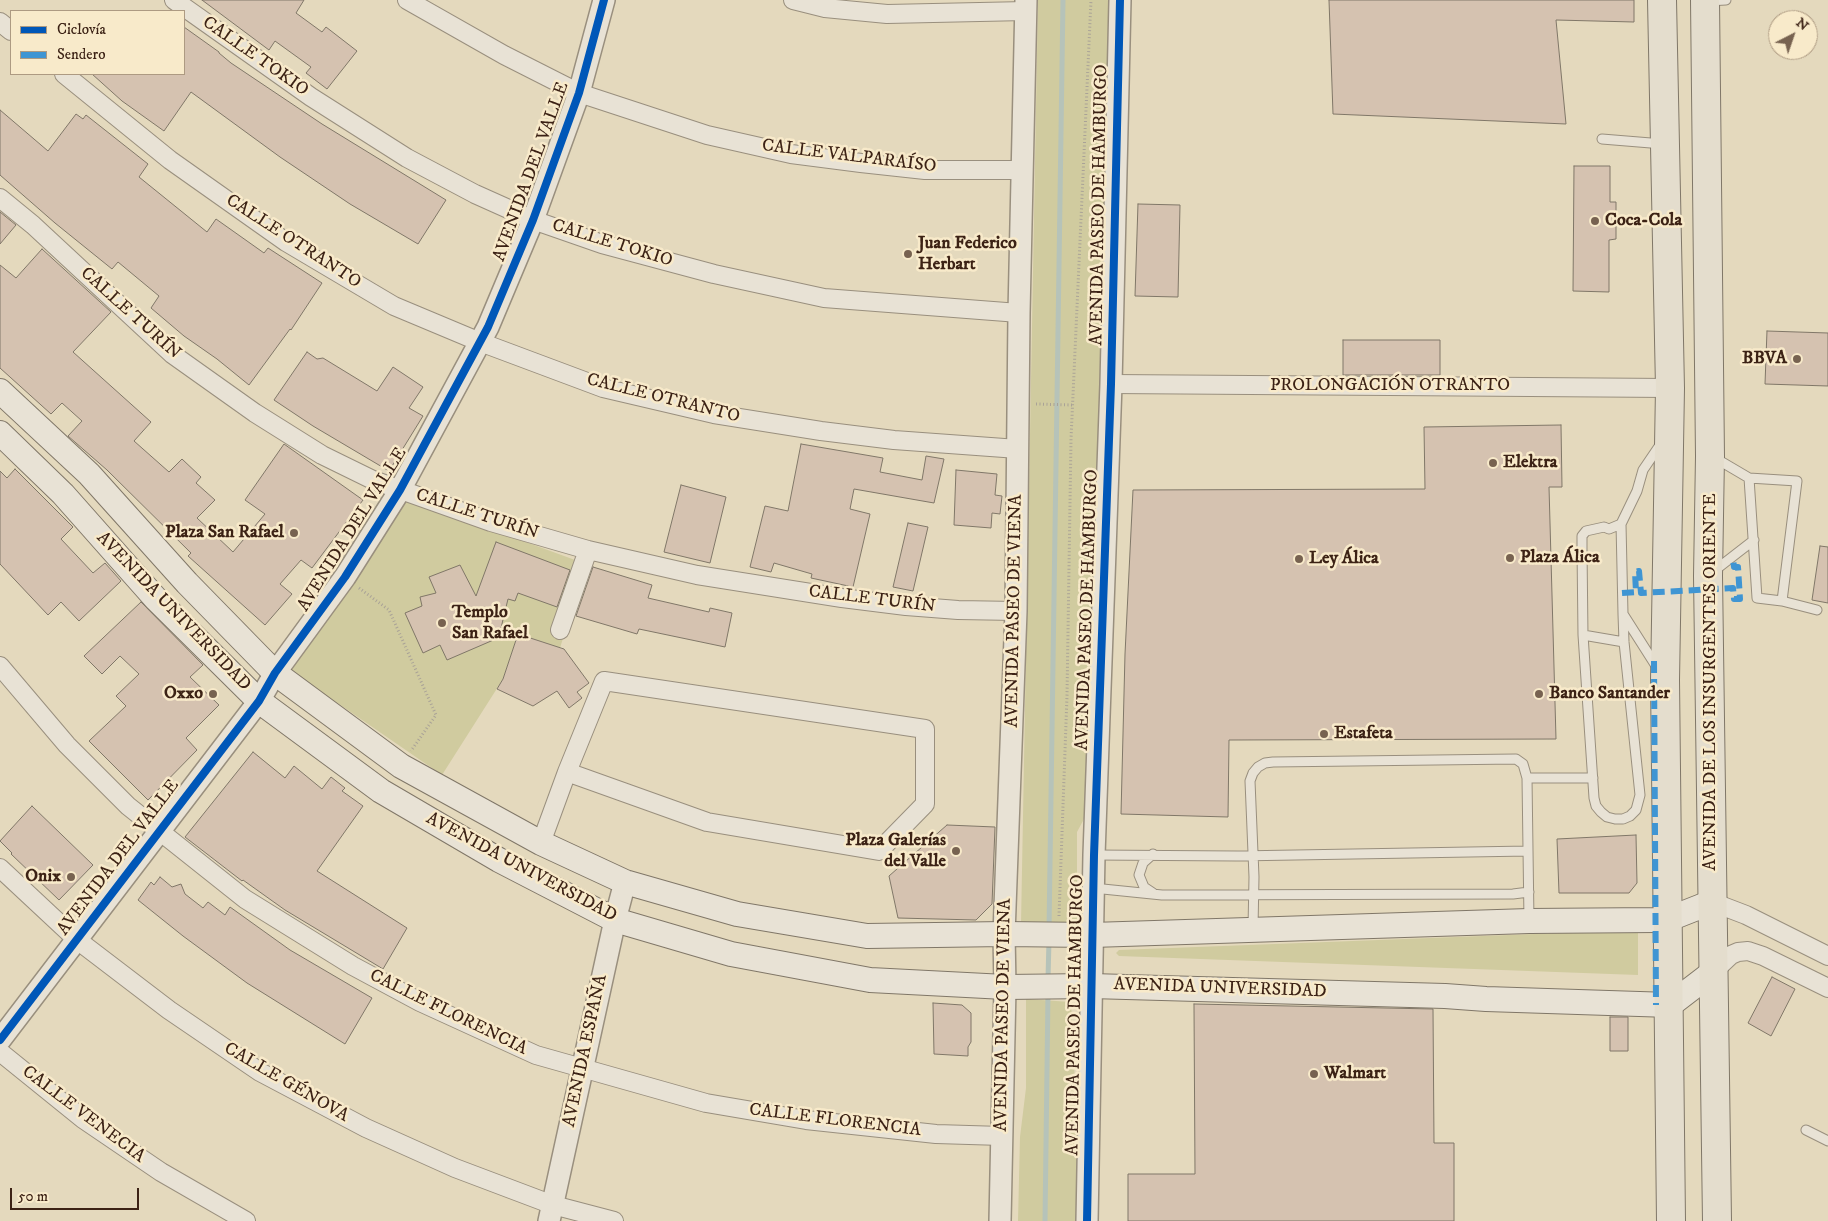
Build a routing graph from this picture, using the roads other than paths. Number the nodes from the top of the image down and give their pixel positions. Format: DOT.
graph roads {
  1 [pos="174,0"];
  2 [pos="407,0"];
  3 [pos="604,0"];
  4 [pos="793,0"];
  5 [pos="1120,0"];
  6 [pos="1662,0"];
  7 [pos="1712,0"];
  8 [pos="1026,6"];
  9 [pos="0,22"];
  10 [pos="10,30"];
  11 [pos="65,75"];
  12 [pos="579,93"];
  13 [pos="1602,139"];
  14 [pos="1706,143"];
  15 [pos="1666,144"];
  16 [pos="1022,170"];
  17 [pos="0,198"];
  18 [pos="533,220"];
  19 [pos="1019,312"];
  20 [pos="480,342"];
  21 [pos="1111,384"];
  22 [pos="1670,388"];
  23 [pos="0,391"];
  24 [pos="1669,429"];
  25 [pos="0,433"];
  26 [pos="1018,450"];
  27 [pos="1710,456"];
  28 [pos="1750,478"];
  29 [pos="400,490"];
  30 [pos="1621,524"];
  31 [pos="1754,540"];
  32 [pos="588,550"];
  33 [pos="1708,576"];
  34 [pos="1782,601"];
  35 [pos="1817,610"];
  36 [pos="1016,611"];
  37 [pos="1624,614"];
  38 [pos="560,630"];
  39 [pos="1583,636"];
  40 [pos="1624,642"];
  41 [pos="0,666"];
  42 [pos="275,673"];
  43 [pos="1665,680"];
  44 [pos="259,701"];
  45 [pos="567,772"];
  46 [pos="1527,778"];
  47 [pos="1593,778"];
  48 [pos="159,831"];
  49 [pos="541,843"];
  50 [pos="1528,852"];
  51 [pos="1153,854"];
  52 [pos="1253,854"];
  53 [pos="1094,855"];
  54 [pos="0,868"];
  55 [pos="625,882"];
  56 [pos="1093,888"];
  57 [pos="1529,892"];
  58 [pos="1156,894"];
  59 [pos="1254,894"];
  60 [pos="1712,902"];
  61 [pos="1669,918"];
  62 [pos="615,920"];
  63 [pos="1529,921"];
  64 [pos="1253,931"];
  65 [pos="1004,934"];
  66 [pos="1074,935"];
  67 [pos="76,939"];
  68 [pos="1828,956"];
  69 [pos="1713,972"];
  70 [pos="1016,986"];
  71 [pos="1081,986"];
  72 [pos="1828,988"];
  73 [pos="1670,1005"];
  74 [pos="0,1040"];
  75 [pos="0,1052"];
  76 [pos="583,1068"];
  77 [pos="1806,1130"];
  78 [pos="1002,1136"];
  79 [pos="1828,1141"];
  80 [pos="551,1213"];
  81 [pos="246,1221"];
  82 [pos="614,1221"];
  83 [pos="1000,1221"];
  84 [pos="1087,1221"];
  85 [pos="1671,1221"];
  86 [pos="1717,1221"];
  1 -- 18 [label="street, CALLE TOKIO"];
  2 -- 12 [label="street, CALLE VALPARAÍSO"];
  3 -- 12 [label="street, AVENIDA DEL VALLE"];
  4 -- 8 [label="street"];
  5 -- 21 [label="street, AVENIDA PASEO DE HAMBURGO"];
  6 -- 15 [label="highway"];
  7 -- 14 [label="highway, AVENIDA DE LOS INSURGENTES ORIENTE"];
  8 -- 16 [label="street, AVENIDA PASEO DE VIENA"];
  9 -- 10 [label="street"];
  11 -- 20 [label="street, CALLE OTRANTO"];
  12 -- 16 [label="street, CALLE VALPARAÍSO"];
  12 -- 18 [label="street, AVENIDA DEL VALLE"];
  13 -- 15 [label="lane"];
  14 -- 15 [label="highway"];
  14 -- 27 [label="highway, AVENIDA DE LOS INSURGENTES ORIENTE"];
  15 -- 22 [label="highway"];
  16 -- 19 [label="street, AVENIDA PASEO DE VIENA"];
  17 -- 29 [label="street, CALLE TURÍN"];
  18 -- 19 [label="street, CALLE TOKIO"];
  18 -- 20 [label="street, AVENIDA DEL VALLE"];
  19 -- 26 [label="street, AVENIDA PASEO DE VIENA"];
  20 -- 26 [label="street, CALLE OTRANTO"];
  20 -- 29 [label="street, AVENIDA DEL VALLE"];
  21 -- 22 [label="street, PROLONGACIÓN OTRANTO"];
  21 -- 53 [label="street, AVENIDA PASEO DE HAMBURGO"];
  22 -- 24 [label="highway"];
  23 -- 42 [label="main road, AVENIDA UNIVERSIDAD"];
  24 -- 30 [label="lane"];
  24 -- 43 [label="highway"];
  25 -- 44 [label="main road, AVENIDA UNIVERSIDAD"];
  26 -- 36 [label="street, AVENIDA PASEO DE VIENA"];
  27 -- 28 [label="lane"];
  27 -- 33 [label="highway, AVENIDA DE LOS INSURGENTES ORIENTE"];
  28 -- 31 [label="lane"];
  28 -- 34 [label="lane"];
  29 -- 32 [label="street, CALLE TURÍN"];
  29 -- 42 [label="street, AVENIDA DEL VALLE"];
  30 -- 37 [label="lane"];
  30 -- 39 [label="lane"];
  31 -- 33 [label="lane"];
  31 -- 34 [label="lane"];
  32 -- 36 [label="street, CALLE TURÍN"];
  32 -- 38 [label="street"];
  33 -- 60 [label="highway, AVENIDA DE LOS INSURGENTES ORIENTE"];
  34 -- 35 [label="lane"];
  36 -- 65 [label="street, AVENIDA PASEO DE VIENA"];
  37 -- 40 [label="lane"];
  37 -- 43 [label="lane"];
  39 -- 40 [label="lane"];
  39 -- 47 [label="lane"];
  40 -- 47 [label="lane"];
  41 -- 48 [label="street, CALLE FLORENCIA"];
  42 -- 44 [label="street, AVENIDA DEL VALLE"];
  42 -- 49 [label="main road, AVENIDA UNIVERSIDAD"];
  43 -- 61 [label="highway"];
  44 -- 48 [label="street, AVENIDA DEL VALLE"];
  44 -- 62 [label="main road, AVENIDA UNIVERSIDAD"];
  45 -- 45 [label="street"];
  45 -- 49 [label="street"];
  46 -- 47 [label="lane"];
  46 -- 50 [label="lane"];
  46 -- 52 [label="lane"];
  48 -- 67 [label="street, AVENIDA DEL VALLE"];
  48 -- 76 [label="street, CALLE FLORENCIA"];
  49 -- 55 [label="main road, AVENIDA UNIVERSIDAD"];
  50 -- 52 [label="lane"];
  50 -- 57 [label="lane"];
  51 -- 52 [label="lane"];
  51 -- 53 [label="lane"];
  51 -- 58 [label="lane"];
  52 -- 59 [label="lane"];
  53 -- 56 [label="street, AVENIDA PASEO DE HAMBURGO"];
  54 -- 67 [label="street, CALLE GÉNOVA"];
  55 -- 62 [label="street, AVENIDA ESPAÑA"];
  55 -- 65 [label="main road, AVENIDA UNIVERSIDAD"];
  56 -- 58 [label="lane"];
  56 -- 66 [label="street, AVENIDA PASEO DE HAMBURGO"];
  57 -- 59 [label="lane"];
  57 -- 63 [label="lane"];
  58 -- 59 [label="lane"];
  59 -- 64 [label="lane"];
  60 -- 61 [label="main road, AVENIDA UNIVERSIDAD"];
  60 -- 68 [label="street"];
  60 -- 69 [label="highway, AVENIDA DE LOS INSURGENTES ORIENTE"];
  61 -- 63 [label="main road, AVENIDA UNIVERSIDAD"];
  61 -- 73 [label="highway"];
  62 -- 70 [label="main road, AVENIDA UNIVERSIDAD"];
  62 -- 76 [label="street, AVENIDA ESPAÑA"];
  63 -- 64 [label="main road, AVENIDA UNIVERSIDAD"];
  64 -- 66 [label="main road, AVENIDA UNIVERSIDAD"];
  65 -- 66 [label="main road, AVENIDA UNIVERSIDAD"];
  65 -- 70 [label="street, AVENIDA PASEO DE VIENA"];
  66 -- 71 [label="street, AVENIDA PASEO DE HAMBURGO"];
  67 -- 74 [label="street, AVENIDA DEL VALLE"];
  67 -- 80 [label="street, CALLE GÉNOVA"];
  69 -- 72 [label="street"];
  69 -- 73 [label="main road"];
  69 -- 86 [label="highway, AVENIDA DE LOS INSURGENTES ORIENTE"];
  70 -- 71 [label="main road, AVENIDA UNIVERSIDAD"];
  70 -- 78 [label="street, AVENIDA PASEO DE VIENA"];
  71 -- 73 [label="main road, AVENIDA UNIVERSIDAD"];
  71 -- 84 [label="street, AVENIDA PASEO DE HAMBURGO"];
  73 -- 85 [label="highway"];
  75 -- 81 [label="street, CALLE VENECIA"];
  76 -- 78 [label="street, CALLE FLORENCIA"];
  76 -- 80 [label="street, AVENIDA ESPAÑA"];
  77 -- 79 [label="lane"];
  78 -- 83 [label="street, AVENIDA PASEO DE VIENA"];
  80 -- 82 [label="street, CALLE GÉNOVA"];
}
